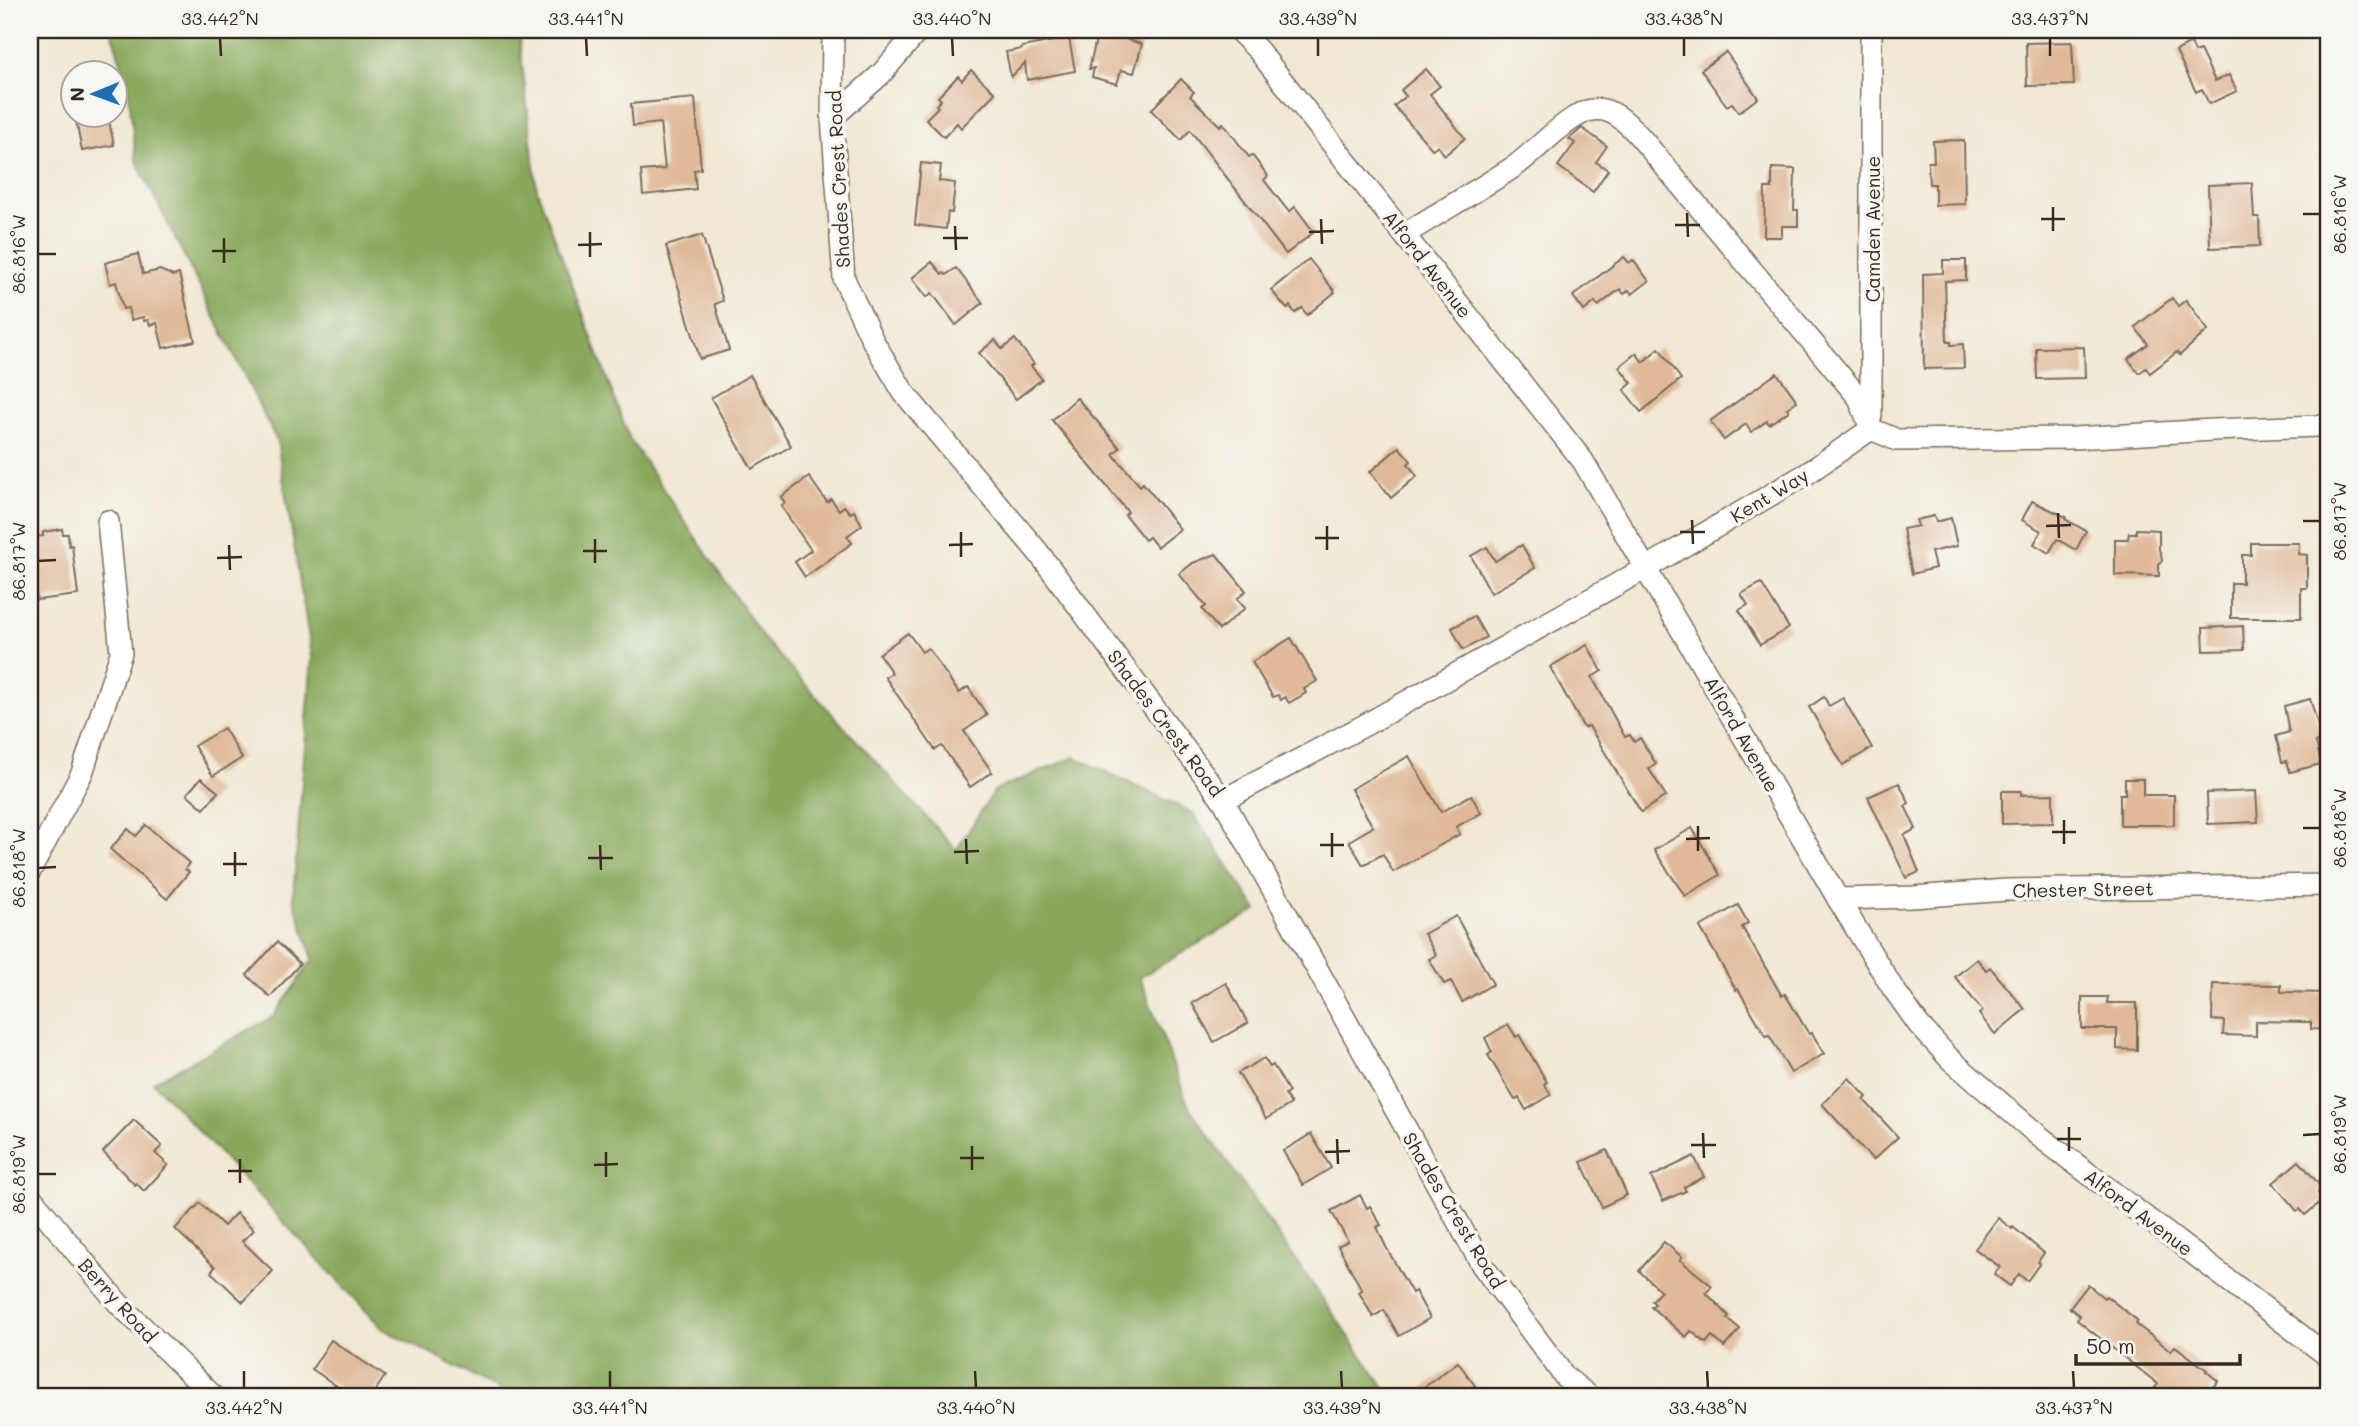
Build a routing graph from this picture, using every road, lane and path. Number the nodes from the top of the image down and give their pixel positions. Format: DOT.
graph roads {
  1 [pos="833,30"];
  2 [pos="919,30"];
  3 [pos="1238,30"];
  4 [pos="1866,33"];
  5 [pos="832,118"];
  6 [pos="1405,234"];
  7 [pos="2329,423"];
  8 [pos="1871,429"];
  9 [pos="108,521"];
  10 [pos="1646,568"];
  11 [pos="1223,800"];
  12 [pos="30,871"];
  13 [pos="2329,886"];
  14 [pos="1838,899"];
  15 [pos="30,1196"];
  16 [pos="2329,1357"];
  17 [pos="214,1397"];
  18 [pos="1590,1397"];
  1 -- 5 [label="street, Shades Crest Road"];
  2 -- 5 [label="street"];
  3 -- 6 [label="street, Alford Avenue"];
  4 -- 8 [label="street, Camden Avenue"];
  5 -- 11 [label="street, Shades Crest Road"];
  6 -- 8 [label="street"];
  6 -- 10 [label="street, Alford Avenue"];
  7 -- 8 [label="street"];
  8 -- 10 [label="street, Kent Way"];
  9 -- 12 [label="street"];
  10 -- 11 [label="street, Kent Way"];
  10 -- 14 [label="street, Alford Avenue"];
  11 -- 18 [label="street, Shades Crest Road"];
  13 -- 14 [label="street, Chester Street"];
  14 -- 16 [label="street, Alford Avenue"];
  15 -- 17 [label="street, Berry Road"];
}
